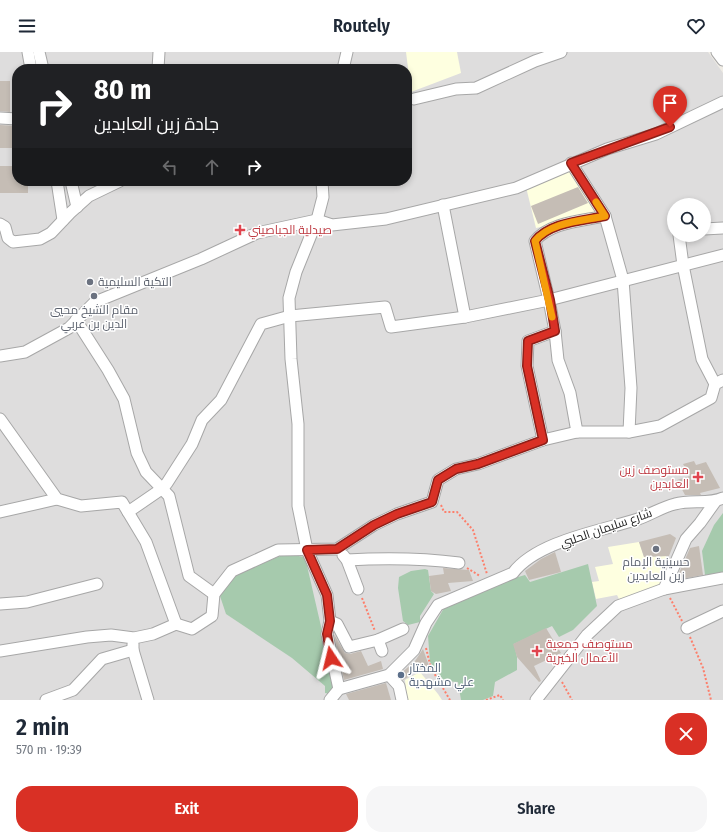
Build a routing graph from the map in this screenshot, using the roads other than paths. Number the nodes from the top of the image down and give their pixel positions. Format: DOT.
graph roads {
  1 [pos="28,52"];
  2 [pos="39,52"];
  3 [pos="159,52"];
  4 [pos="347,52"];
  5 [pos="561,52"];
  6 [pos="717,52"];
  7 [pos="723,60"];
  8 [pos="30,64"];
  9 [pos="42,64"];
  10 [pos="158,64"];
  11 [pos="344,64"];
  12 [pos="414,99"];
  13 [pos="723,102"];
  14 [pos="0,118"];
  15 [pos="12,119"];
  16 [pos="571,163"];
  17 [pos="58,186"];
  18 [pos="72,186"];
  19 [pos="110,186"];
  20 [pos="322,186"];
  21 [pos="443,204"];
  22 [pos="77,207"];
  23 [pos="605,216"];
  24 [pos="63,220"];
  25 [pos="317,220"];
  26 [pos="0,224"];
  27 [pos="723,228"];
  28 [pos="711,229"];
  29 [pos="680,242"];
  30 [pos="723,255"];
  31 [pos="683,265"];
  32 [pos="623,280"];
  33 [pos="550,300"];
  34 [pos="290,316"];
  35 [pos="465,317"];
  36 [pos="76,320"];
  37 [pos="555,331"];
  38 [pos="0,356"];
  39 [pos="719,382"];
  40 [pos="0,419"];
  41 [pos="578,432"];
  42 [pos="629,432"];
  43 [pos="543,440"];
  44 [pos="163,488"];
  45 [pos="58,499"];
  46 [pos="719,500"];
  47 [pos="0,512"];
  48 [pos="128,512"];
  49 [pos="337,549"];
  50 [pos="307,550"];
  51 [pos="347,560"];
  52 [pos="458,563"];
  53 [pos="723,578"];
  54 [pos="97,584"];
  55 [pos="664,588"];
  56 [pos="358,589"];
  57 [pos="214,594"];
  58 [pos="0,604"];
  59 [pos="723,611"];
  60 [pos="330,621"];
  61 [pos="176,624"];
  62 [pos="686,628"];
  63 [pos="403,629"];
  64 [pos="134,638"];
  65 [pos="378,640"];
  66 [pos="0,650"];
  67 [pos="133,650"];
  68 [pos="382,652"];
  69 [pos="389,675"];
  70 [pos="336,696"];
  71 [pos="46,700"];
  72 [pos="148,700"];
  73 [pos="402,700"];
  74 [pos="536,700"];
  1 -- 8 [label="street"];
  2 -- 9 [label="street"];
  3 -- 10 [label="street"];
  4 -- 11 [label="street"];
  5 -- 12 [label="street"];
  6 -- 7 [label="street"];
  13 -- 16 [label="street"];
  14 -- 15 [label="street"];
  16 -- 21 [label="street"];
  16 -- 23 [label="street"];
  17 -- 24 [label="street"];
  18 -- 22 [label="street"];
  19 -- 22 [label="street"];
  20 -- 25 [label="street"];
  21 -- 25 [label="street"];
  21 -- 35 [label="street"];
  22 -- 24 [label="street"];
  23 -- 32 [label="street"];
  23 -- 33 [label="street"];
  24 -- 26 [label="street"];
  25 -- 34 [label="street"];
  25 -- 36 [label="street"];
  27 -- 28 [label="street"];
  29 -- 31 [label="street"];
  30 -- 31 [label="street"];
  31 -- 32 [label="street"];
  31 -- 39 [label="street"];
  32 -- 33 [label="street"];
  32 -- 42 [label="street"];
  33 -- 35 [label="street"];
  33 -- 37 [label="street"];
  34 -- 35 [label="street"];
  34 -- 44 [label="street"];
  34 -- 50 [label="street"];
  36 -- 38 [label="street"];
  36 -- 44 [label="street"];
  37 -- 41 [label="street"];
  37 -- 43 [label="street"];
  39 -- 42 [label="street"];
  40 -- 45 [label="street"];
  41 -- 42 [label="street"];
  41 -- 43 [label="street"];
  43 -- 49 [label="street"];
  44 -- 48 [label="street"];
  44 -- 57 [label="street"];
  45 -- 47 [label="street"];
  45 -- 48 [label="street"];
  46 -- 55 [label="street"];
  46 -- 69 [label="street, شارع سليمان الحلبي"];
  48 -- 61 [label="street"];
  49 -- 50 [label="street"];
  49 -- 51 [label="street"];
  50 -- 57 [label="street"];
  50 -- 60 [label="street"];
  51 -- 52 [label="street"];
  51 -- 56 [label="street"];
  53 -- 55 [label="street"];
  54 -- 58 [label="street"];
  55 -- 74 [label="street"];
  57 -- 61 [label="street"];
  59 -- 62 [label="street"];
  60 -- 65 [label="street"];
  60 -- 70 [label="street"];
  61 -- 64 [label="street"];
  63 -- 65 [label="street"];
  64 -- 66 [label="street"];
  64 -- 67 [label="street"];
  65 -- 68 [label="street"];
  67 -- 71 [label="street"];
  67 -- 72 [label="street"];
  69 -- 70 [label="street, شارع سليمان الحلبي"];
  69 -- 73 [label="street"];
}
